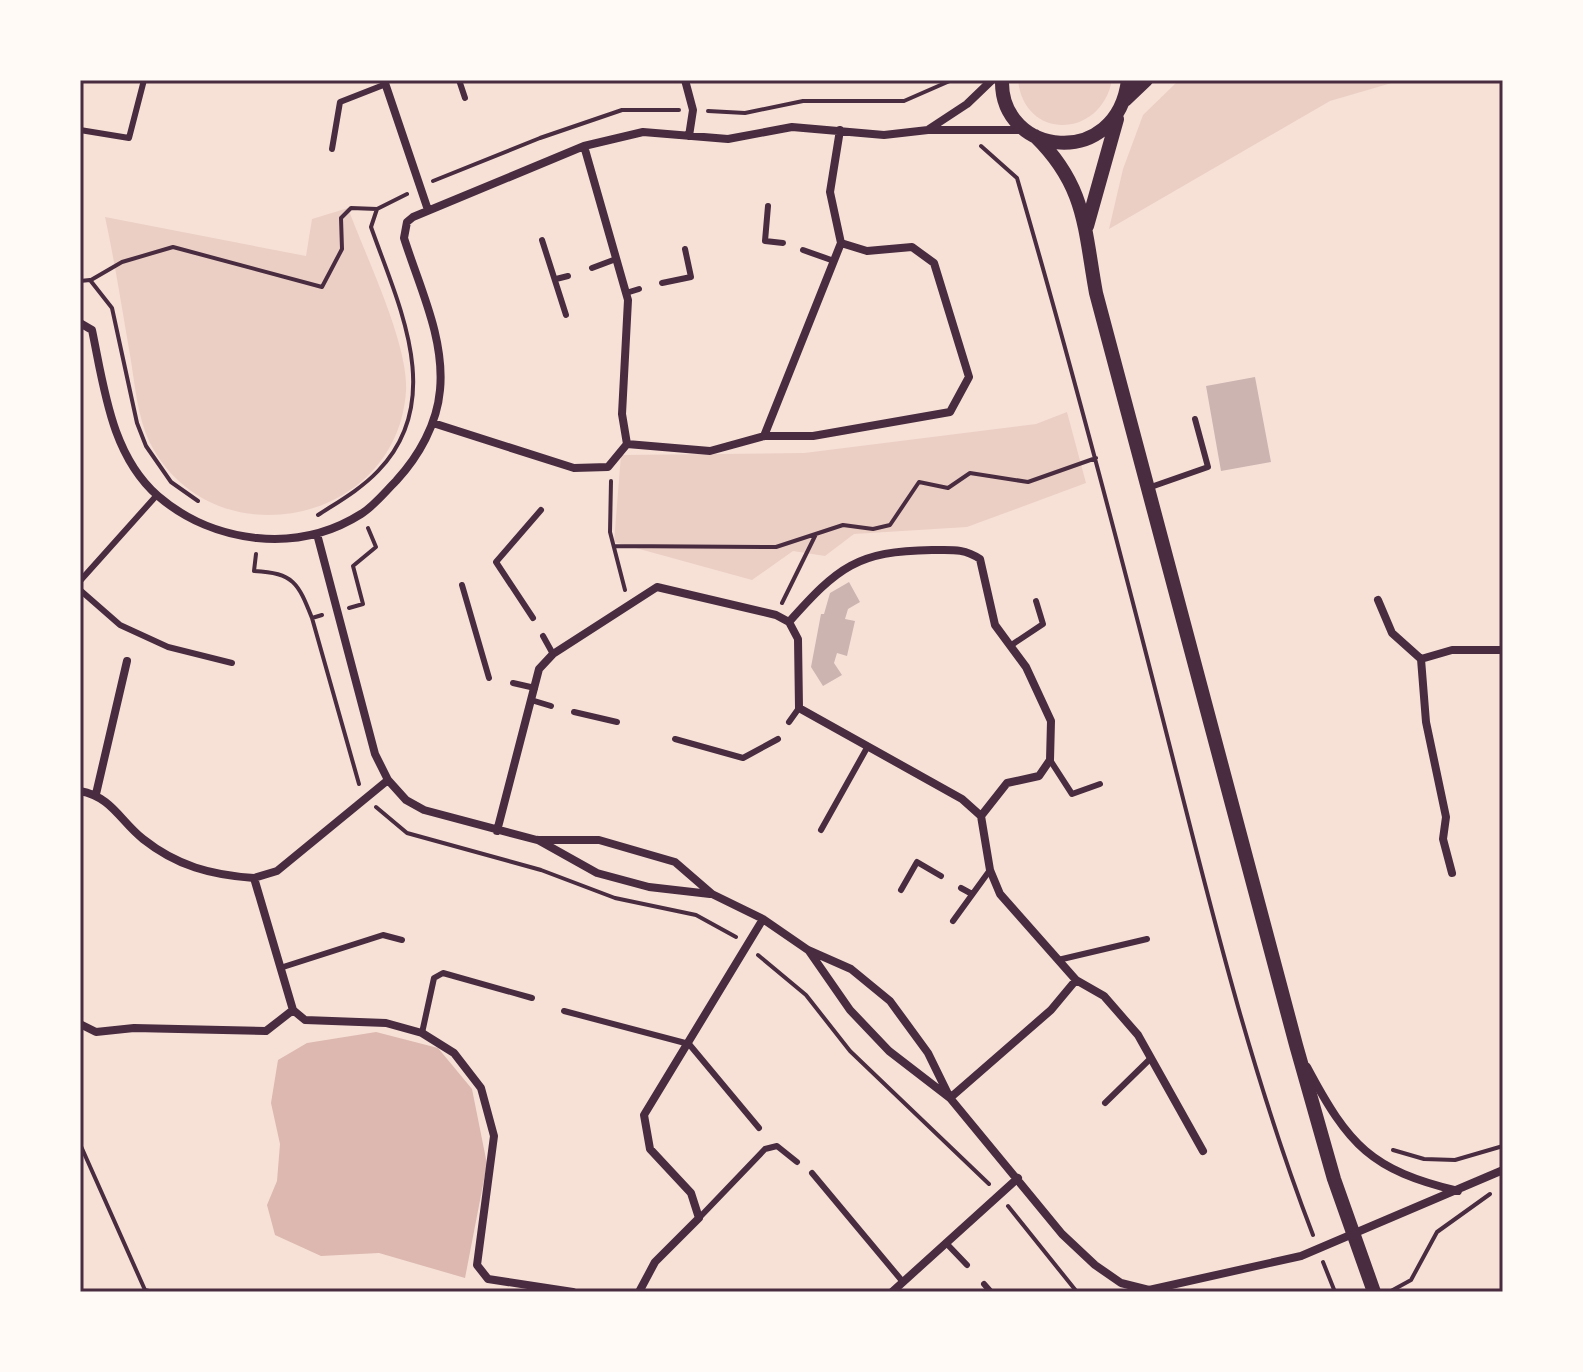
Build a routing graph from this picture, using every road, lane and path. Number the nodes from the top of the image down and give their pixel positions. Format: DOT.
graph roads {
  1 [pos="144,80"];
  2 [pos="459,80"];
  3 [pos="685,80"];
  4 [pos="992,80"];
  5 [pos="1002,80"];
  6 [pos="1128,80"];
  7 [pos="1146,80"];
  8 [pos="385,82"];
  9 [pos="465,98"];
  10 [pos="1125,100"];
  11 [pos="1118,115"];
  12 [pos="80,130"];
  13 [pos="840,130"];
  14 [pos="928,130"];
  15 [pos="974,132"];
  16 [pos="1030,133"];
  17 [pos="689,136"];
  18 [pos="584,146"];
  19 [pos="332,149"];
  20 [pos="422,186"];
  21 [pos="768,206"];
  22 [pos="377,209"];
  23 [pos="428,210"];
  24 [pos="1087,226"];
  25 [pos="542,240"];
  26 [pos="783,243"];
  27 [pos="841,243"];
  28 [pos="685,249"];
  29 [pos="803,250"];
  30 [pos="616,259"];
  31 [pos="834,261"];
  32 [pos="592,268"];
  33 [pos="568,276"];
  34 [pos="556,279"];
  35 [pos="90,280"];
  36 [pos="80,281"];
  37 [pos="662,283"];
  38 [pos="639,289"];
  39 [pos="626,293"];
  40 [pos="566,315"];
  41 [pos="80,323"];
  42 [pos="1195,419"];
  43 [pos="433,423"];
  44 [pos="764,436"];
  45 [pos="627,444"];
  46 [pos="1096,458"];
  47 [pos="608,467"];
  48 [pos="1148,488"];
  49 [pos="157,495"];
  50 [pos="203,504"];
  51 [pos="541,510"];
  52 [pos="314,517"];
  53 [pos="317,534"];
  54 [pos="816,534"];
  55 [pos="257,540"];
  56 [pos="614,546"];
  57 [pos="80,581"];
  58 [pos="462,585"];
  59 [pos="80,590"];
  60 [pos="1378,600"];
  61 [pos="1036,601"];
  62 [pos="629,605"];
  63 [pos="776,615"];
  64 [pos="312,618"];
  65 [pos="533,618"];
  66 [pos="789,622"];
  67 [pos="543,636"];
  68 [pos="1010,646"];
  69 [pos="1503,650"];
  70 [pos="553,654"];
  71 [pos="1421,659"];
  72 [pos="127,661"];
  73 [pos="232,663"];
  74 [pos="489,678"];
  75 [pos="513,683"];
  76 [pos="535,688"];
  77 [pos="531,700"];
  78 [pos="551,706"];
  79 [pos="799,708"];
  80 [pos="574,712"];
  81 [pos="617,722"];
  82 [pos="789,722"];
  83 [pos="675,739"];
  84 [pos="778,739"];
  85 [pos="868,746"];
  86 [pos="1050,760"];
  87 [pos="388,780"];
  88 [pos="1100,784"];
  89 [pos="80,791"];
  90 [pos="96,794"];
  91 [pos="981,816"];
  92 [pos="821,830"];
  93 [pos="497,831"];
  94 [pos="537,840"];
  95 [pos="990,870"];
  96 [pos="1452,873"];
  97 [pos="941,876"];
  98 [pos="254,878"];
  99 [pos="961,888"];
  100 [pos="901,890"];
  101 [pos="712,894"];
  102 [pos="972,894"];
  103 [pos="763,919"];
  104 [pos="953,921"];
  105 [pos="1147,939"];
  106 [pos="402,940"];
  107 [pos="808,950"];
  108 [pos="1058,960"];
  109 [pos="280,968"];
  110 [pos="1076,980"];
  111 [pos="532,998"];
  112 [pos="293,1010"];
  113 [pos="564,1011"];
  114 [pos="80,1024"];
  115 [pos="422,1033"];
  116 [pos="689,1044"];
  117 [pos="1296,1045"];
  118 [pos="1150,1059"];
  119 [pos="950,1098"];
  120 [pos="1105,1103"];
  121 [pos="759,1128"];
  122 [pos="80,1144"];
  123 [pos="1503,1146"];
  124 [pos="1203,1151"];
  125 [pos="1388,1154"];
  126 [pos="797,1162"];
  127 [pos="1503,1170"];
  128 [pos="812,1173"];
  129 [pos="1018,1178"];
  130 [pos="1458,1191"];
  131 [pos="1495,1191"];
  132 [pos="699,1218"];
  133 [pos="1310,1229"];
  134 [pos="1354,1233"];
  135 [pos="946,1243"];
  136 [pos="967,1265"];
  137 [pos="1329,1278"];
  138 [pos="903,1282"];
  139 [pos="984,1284"];
  140 [pos="1120,1288"];
  141 [pos="1399,1288"];
  142 [pos="153,1292"];
  143 [pos="573,1292"];
  144 [pos="639,1292"];
  145 [pos="892,1292"];
  146 [pos="991,1292"];
  147 [pos="1335,1292"];
  148 [pos="1374,1292"];
  1 -- 12 [label="lane"];
  2 -- 9 [label="lane"];
  3 -- 17 [label="street"];
  4 -- 14 [label="street"];
  5 -- 16 [label="street"];
  6 -- 10 [label="street"];
  7 -- 10 [label="street"];
  8 -- 19 [label="lane"];
  8 -- 20 [label="street"];
  10 -- 11 [label="street"];
  11 -- 16 [label="street"];
  11 -- 24 [label="street"];
  13 -- 14 [label="street"];
  13 -- 17 [label="street"];
  13 -- 27 [label="street"];
  14 -- 15 [label="street"];
  15 -- 16 [label="street"];
  15 -- 46 [label="path"];
  16 -- 24 [label="street"];
  17 -- 18 [label="street"];
  18 -- 23 [label="street"];
  18 -- 30 [label="street"];
  20 -- 22 [label="path"];
  20 -- 23 [label="street"];
  21 -- 26 [label="lane"];
  22 -- 35 [label="path"];
  22 -- 52 [label="path"];
  23 -- 43 [label="street"];
  24 -- 48 [label="street"];
  25 -- 34 [label="lane"];
  27 -- 31 [label="street"];
  27 -- 44 [label="street"];
  28 -- 37 [label="lane"];
  29 -- 31 [label="lane"];
  30 -- 32 [label="lane"];
  30 -- 39 [label="street"];
  31 -- 44 [label="street"];
  33 -- 34 [label="lane"];
  34 -- 40 [label="lane"];
  35 -- 36 [label="path"];
  35 -- 50 [label="path"];
  38 -- 39 [label="lane"];
  39 -- 45 [label="street"];
  41 -- 49 [label="street"];
  42 -- 48 [label="lane"];
  43 -- 47 [label="street"];
  43 -- 53 [label="street"];
  44 -- 45 [label="street"];
  45 -- 47 [label="street"];
  46 -- 54 [label="path"];
  46 -- 133 [label="path"];
  47 -- 56 [label="path"];
  48 -- 117 [label="street"];
  49 -- 55 [label="street"];
  49 -- 57 [label="lane"];
  51 -- 65 [label="lane"];
  53 -- 55 [label="street"];
  53 -- 87 [label="street"];
  54 -- 56 [label="path"];
  54 -- 63 [label="path"];
  55 -- 64 [label="path"];
  56 -- 62 [label="path"];
  58 -- 74 [label="lane"];
  59 -- 73 [label="lane"];
  60 -- 71 [label="street"];
  61 -- 68 [label="lane"];
  62 -- 63 [label="street"];
  62 -- 70 [label="street"];
  63 -- 66 [label="street"];
  66 -- 68 [label="street"];
  66 -- 79 [label="street"];
  67 -- 70 [label="lane"];
  68 -- 86 [label="street"];
  69 -- 71 [label="street"];
  70 -- 76 [label="street"];
  71 -- 96 [label="street"];
  72 -- 90 [label="street"];
  75 -- 76 [label="lane"];
  76 -- 77 [label="street"];
  77 -- 78 [label="lane"];
  77 -- 93 [label="street"];
  79 -- 82 [label="lane"];
  79 -- 85 [label="street"];
  80 -- 81 [label="lane"];
  83 -- 84 [label="lane"];
  85 -- 91 [label="street"];
  85 -- 92 [label="lane"];
  86 -- 88 [label="lane"];
  86 -- 91 [label="street"];
  87 -- 93 [label="street"];
  87 -- 98 [label="street"];
  89 -- 90 [label="street"];
  90 -- 98 [label="street"];
  91 -- 95 [label="street"];
  93 -- 94 [label="street"];
  94 -- 101 [label="street"];
  94 -- 101 [label="street"];
  95 -- 102 [label="lane"];
  95 -- 108 [label="street"];
  97 -- 100 [label="lane"];
  98 -- 109 [label="street"];
  99 -- 102 [label="lane"];
  101 -- 103 [label="street"];
  102 -- 104 [label="lane"];
  103 -- 107 [label="street"];
  103 -- 116 [label="street"];
  105 -- 108 [label="lane"];
  106 -- 109 [label="lane"];
  107 -- 119 [label="street"];
  107 -- 119 [label="street"];
  108 -- 110 [label="street"];
  109 -- 112 [label="street"];
  110 -- 118 [label="street"];
  110 -- 119 [label="street"];
  111 -- 115 [label="lane"];
  112 -- 114 [label="street"];
  112 -- 115 [label="street"];
  113 -- 116 [label="lane"];
  115 -- 143 [label="street"];
  116 -- 121 [label="lane"];
  116 -- 132 [label="street"];
  117 -- 130 [label="street"];
  117 -- 134 [label="street"];
  118 -- 120 [label="lane"];
  118 -- 124 [label="street"];
  119 -- 129 [label="street"];
  122 -- 142 [label="path"];
  123 -- 125 [label="path"];
  126 -- 132 [label="lane"];
  127 -- 130 [label="street"];
  128 -- 138 [label="lane"];
  129 -- 135 [label="street"];
  129 -- 140 [label="street"];
  130 -- 134 [label="street"];
  131 -- 141 [label="path"];
  132 -- 144 [label="street"];
  134 -- 140 [label="street"];
  134 -- 148 [label="street"];
  135 -- 136 [label="lane"];
  135 -- 138 [label="street"];
  137 -- 147 [label="path"];
  138 -- 145 [label="street"];
  139 -- 146 [label="lane"];
}
